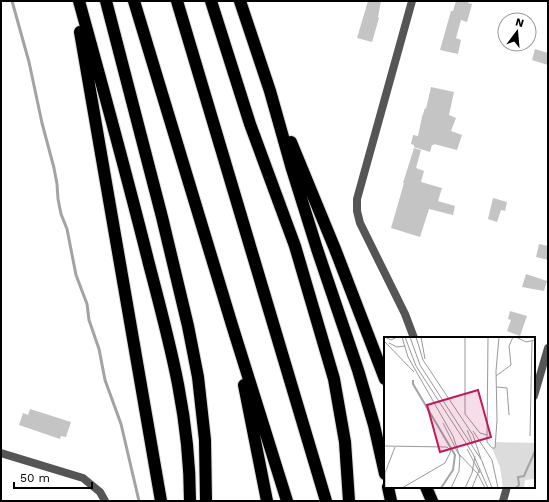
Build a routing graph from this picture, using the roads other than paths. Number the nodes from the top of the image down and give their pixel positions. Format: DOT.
graph roads {
  1 [pos="75,1"];
  2 [pos="79,1"];
  3 [pos="106,1"];
  4 [pos="134,1"];
  5 [pos="177,1"];
  6 [pos="211,1"];
  7 [pos="240,1"];
  8 [pos="412,1"];
  9 [pos="270,90"];
  10 [pos="232,324"];
  11 [pos="414,337"];
  12 [pos="548,348"];
  13 [pos="384,376"];
  14 [pos="535,393"];
  15 [pos="1,453"];
  16 [pos="384,470"];
  17 [pos="388,488"];
  18 [pos="426,488"];
  19 [pos="507,488"];
  20 [pos="106,501"];
  21 [pos="161,501"];
  22 [pos="190,501"];
  23 [pos="206,501"];
  24 [pos="267,501"];
  25 [pos="287,501"];
  26 [pos="326,501"];
  27 [pos="349,501"];
  28 [pos="391,501"];
  29 [pos="432,501"];
  30 [pos="503,501"];
  1 -- 21 [label="highway"];
  2 -- 22 [label="highway"];
  3 -- 23 [label="highway"];
  4 -- 10 [label="highway"];
  5 -- 26 [label="highway"];
  6 -- 27 [label="highway"];
  7 -- 9 [label="highway"];
  8 -- 11 [label="street"];
  9 -- 13 [label="highway"];
  9 -- 16 [label="highway"];
  10 -- 24 [label="highway"];
  10 -- 25 [label="highway"];
  12 -- 14 [label="street"];
  15 -- 20 [label="street"];
  17 -- 28 [label="highway"];
  18 -- 29 [label="highway"];
  19 -- 30 [label="street"];
}
